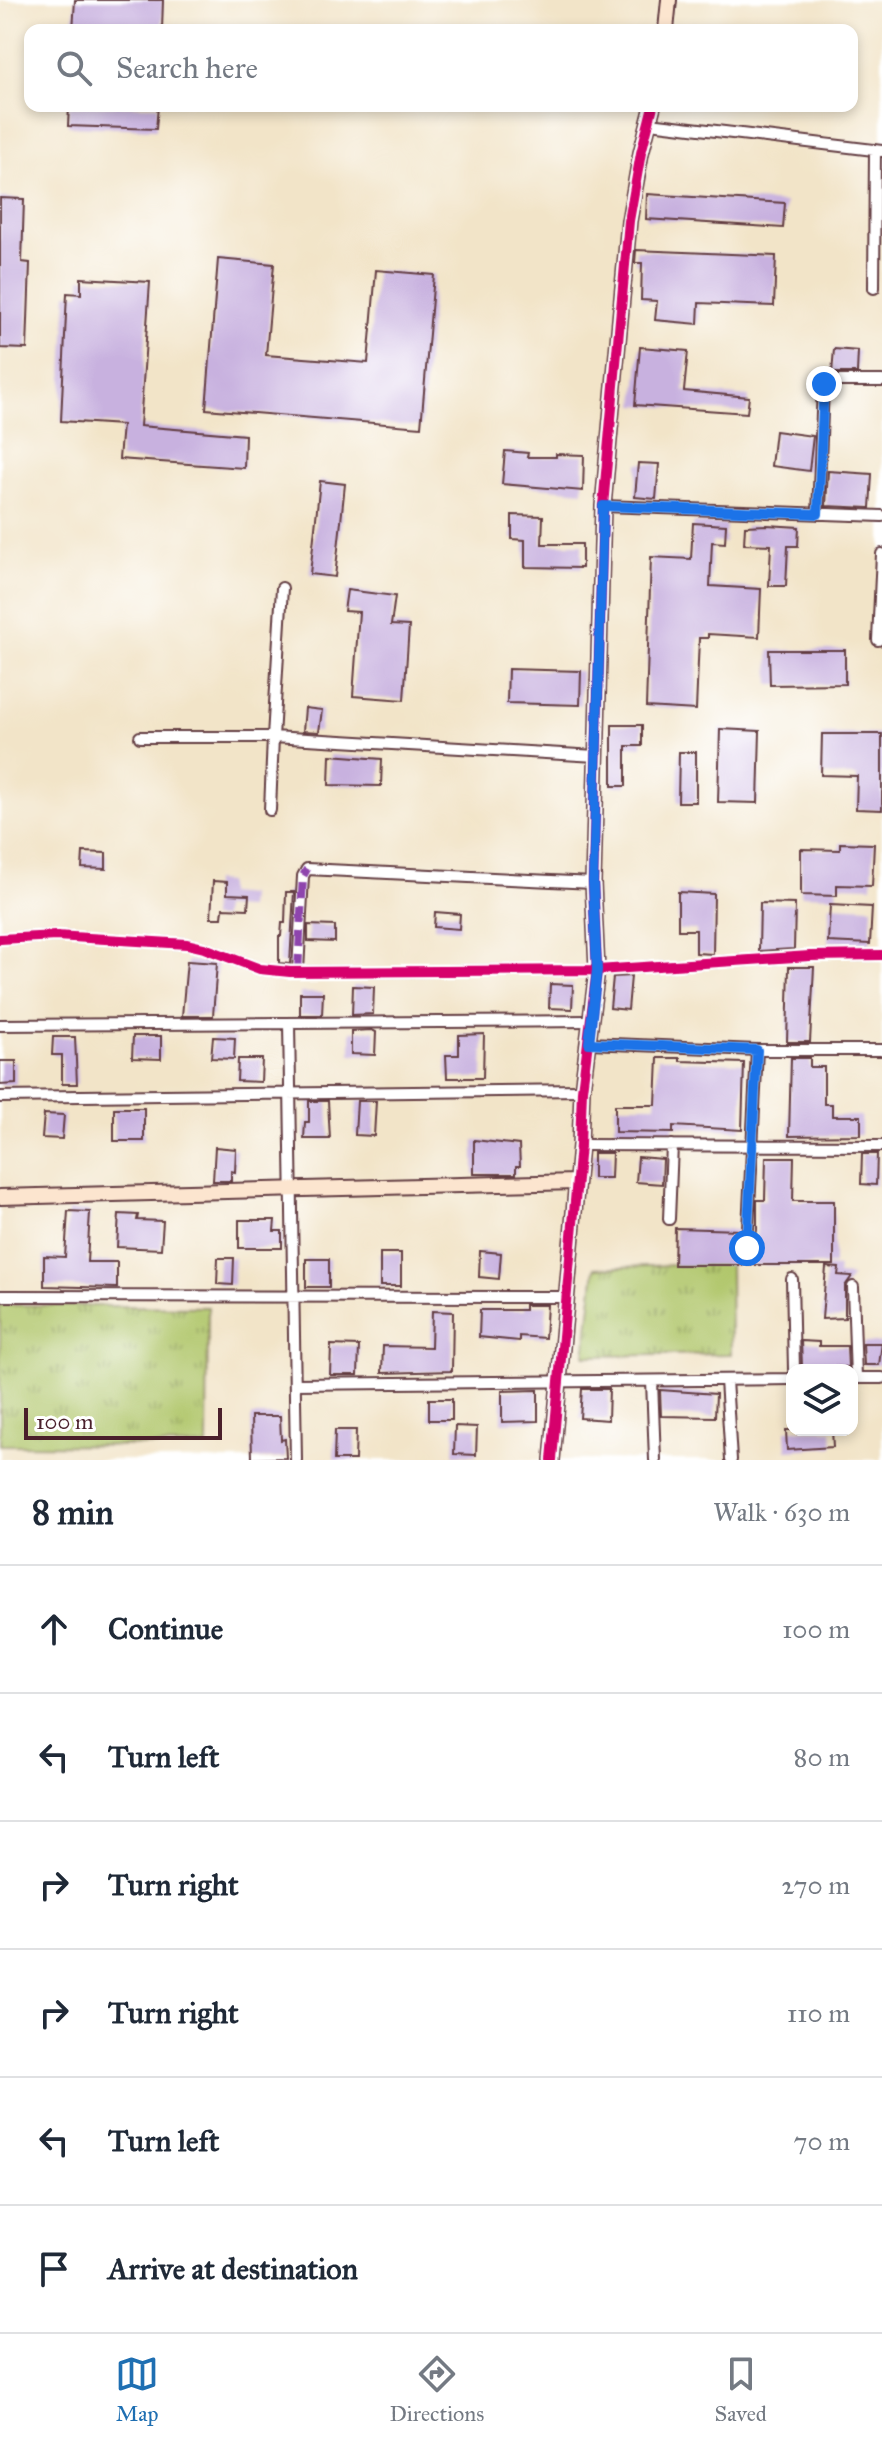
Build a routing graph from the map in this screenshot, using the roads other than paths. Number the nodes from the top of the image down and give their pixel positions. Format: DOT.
graph roads {
  1 [pos="669,0"];
  2 [pos="667,24"];
  3 [pos="652,112"];
  4 [pos="650,123"];
  5 [pos="878,151"];
  6 [pos="874,288"];
  7 [pos="882,381"];
  8 [pos="603,506"];
  9 [pos="818,514"];
  10 [pos="882,516"];
  11 [pos="882,554"];
  12 [pos="282,588"];
  13 [pos="878,640"];
  14 [pos="140,737"];
  15 [pos="273,737"];
  16 [pos="596,756"];
  17 [pos="270,810"];
  18 [pos="593,883"];
  19 [pos="0,939"];
  20 [pos="882,947"];
  21 [pos="882,955"];
  22 [pos="597,970"];
  23 [pos="298,971"];
  24 [pos="592,1021"];
  25 [pos="289,1023"];
  26 [pos="0,1025"];
  27 [pos="589,1043"];
  28 [pos="757,1050"];
  29 [pos="882,1050"];
  30 [pos="582,1090"];
  31 [pos="291,1093"];
  32 [pos="0,1097"];
  33 [pos="580,1145"];
  34 [pos="672,1145"];
  35 [pos="751,1146"];
  36 [pos="882,1146"];
  37 [pos="576,1182"];
  38 [pos="293,1187"];
  39 [pos="0,1197"];
  40 [pos="669,1219"];
  41 [pos="747,1248"];
  42 [pos="792,1279"];
  43 [pos="853,1287"];
  44 [pos="0,1296"];
  45 [pos="566,1297"];
  46 [pos="294,1298"];
  47 [pos="794,1364"];
  48 [pos="854,1364"];
  49 [pos="858,1378"];
  50 [pos="882,1378"];
  51 [pos="786,1379"];
  52 [pos="726,1380"];
  53 [pos="652,1381"];
  54 [pos="559,1382"];
  55 [pos="295,1384"];
  56 [pos="296,1460"];
  57 [pos="552,1460"];
  58 [pos="655,1460"];
  59 [pos="731,1460"];
  1 -- 2 [label="street"];
  3 -- 4 [label="street"];
  4 -- 5 [label="street"];
  4 -- 8 [label="street"];
  5 -- 6 [label="street"];
  7 -- 9 [label="street"];
  8 -- 9 [label="street"];
  8 -- 16 [label="street"];
  9 -- 10 [label="street"];
  11 -- 13 [label="street"];
  12 -- 15 [label="street"];
  14 -- 15 [label="street"];
  15 -- 16 [label="street"];
  15 -- 17 [label="street"];
  16 -- 18 [label="street"];
  18 -- 22 [label="street"];
  18 -- 23 [label="street"];
  19 -- 23 [label="street"];
  20 -- 21 [label="street"];
  21 -- 22 [label="street"];
  22 -- 23 [label="street"];
  22 -- 24 [label="street"];
  24 -- 25 [label="street"];
  24 -- 27 [label="street"];
  25 -- 26 [label="street"];
  25 -- 31 [label="street"];
  27 -- 28 [label="street"];
  27 -- 30 [label="street"];
  28 -- 29 [label="street"];
  28 -- 35 [label="street"];
  30 -- 31 [label="street"];
  30 -- 33 [label="street"];
  31 -- 32 [label="street"];
  31 -- 38 [label="street"];
  33 -- 34 [label="street"];
  33 -- 37 [label="street"];
  34 -- 35 [label="street"];
  34 -- 40 [label="street"];
  35 -- 36 [label="street"];
  35 -- 41 [label="street"];
  37 -- 38 [label="street"];
  37 -- 45 [label="street"];
  38 -- 39 [label="street"];
  38 -- 46 [label="street"];
  42 -- 47 [label="street"];
  43 -- 48 [label="street"];
  44 -- 46 [label="street"];
  45 -- 46 [label="street"];
  45 -- 54 [label="street"];
  46 -- 55 [label="street"];
  49 -- 50 [label="street"];
  51 -- 52 [label="street"];
  52 -- 53 [label="street"];
  52 -- 59 [label="street"];
  53 -- 54 [label="street"];
  53 -- 58 [label="street"];
  54 -- 55 [label="street"];
  54 -- 57 [label="street"];
  55 -- 56 [label="street"];
}
